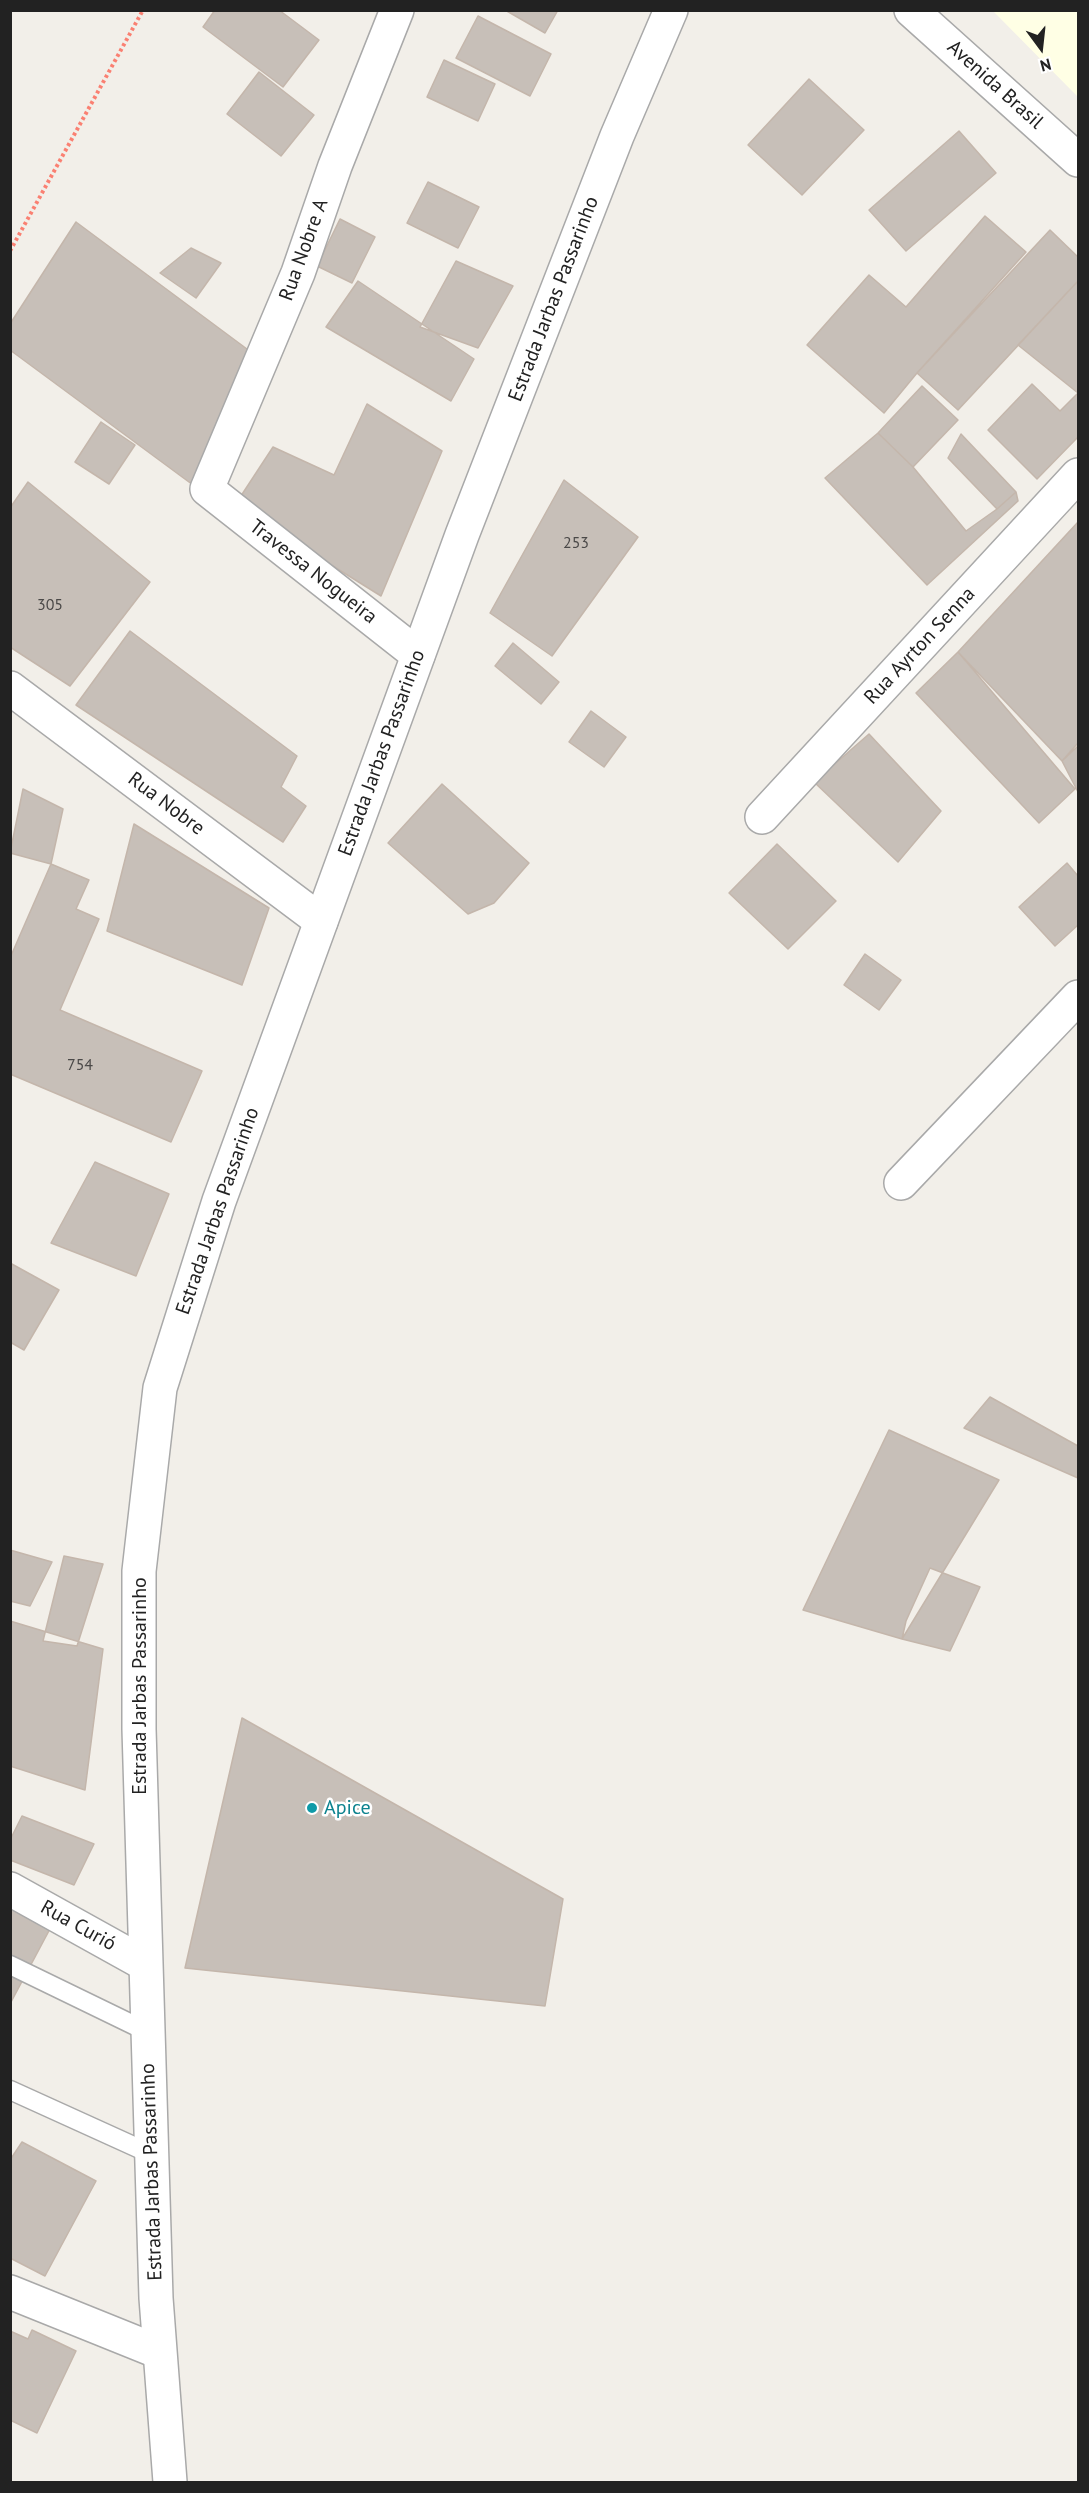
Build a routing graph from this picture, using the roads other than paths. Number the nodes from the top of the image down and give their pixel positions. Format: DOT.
graph roads {
  1 [pos="397,10"];
  2 [pos="671,10"];
  3 [pos="911,10"];
  4 [pos="1078,160"];
  5 [pos="1078,475"];
  6 [pos="207,489"];
  7 [pos="418,655"];
  8 [pos="10,688"];
  9 [pos="762,817"];
  10 [pos="321,921"];
  11 [pos="1078,997"];
  12 [pos="901,1183"];
  13 [pos="10,1889"];
  14 [pos="146,1964"];
  15 [pos="10,1965"];
  16 [pos="148,2032"];
  17 [pos="10,2090"];
  18 [pos="151,2154"];
  19 [pos="10,2292"];
  20 [pos="159,2352"];
  21 [pos="170,2482"];
  1 -- 6 [label="street, Rua Nobre A"];
  2 -- 7 [label="street, Estrada Jarbas Passarinho"];
  3 -- 4 [label="street, Avenida Brasil"];
  5 -- 9 [label="street, Rua Ayrton Senna"];
  6 -- 7 [label="street, Travessa Nogueira"];
  7 -- 10 [label="street, Estrada Jarbas Passarinho"];
  8 -- 10 [label="street, Rua Nobre"];
  10 -- 14 [label="street, Estrada Jarbas Passarinho"];
  11 -- 12 [label="street"];
  13 -- 14 [label="street, Rua Curió"];
  14 -- 16 [label="street, Estrada Jarbas Passarinho"];
  15 -- 16 [label="lane"];
  16 -- 18 [label="street, Estrada Jarbas Passarinho"];
  17 -- 18 [label="lane"];
  18 -- 20 [label="street, Estrada Jarbas Passarinho"];
  19 -- 20 [label="street"];
  20 -- 21 [label="street, Estrada Jarbas Passarinho"];
}
